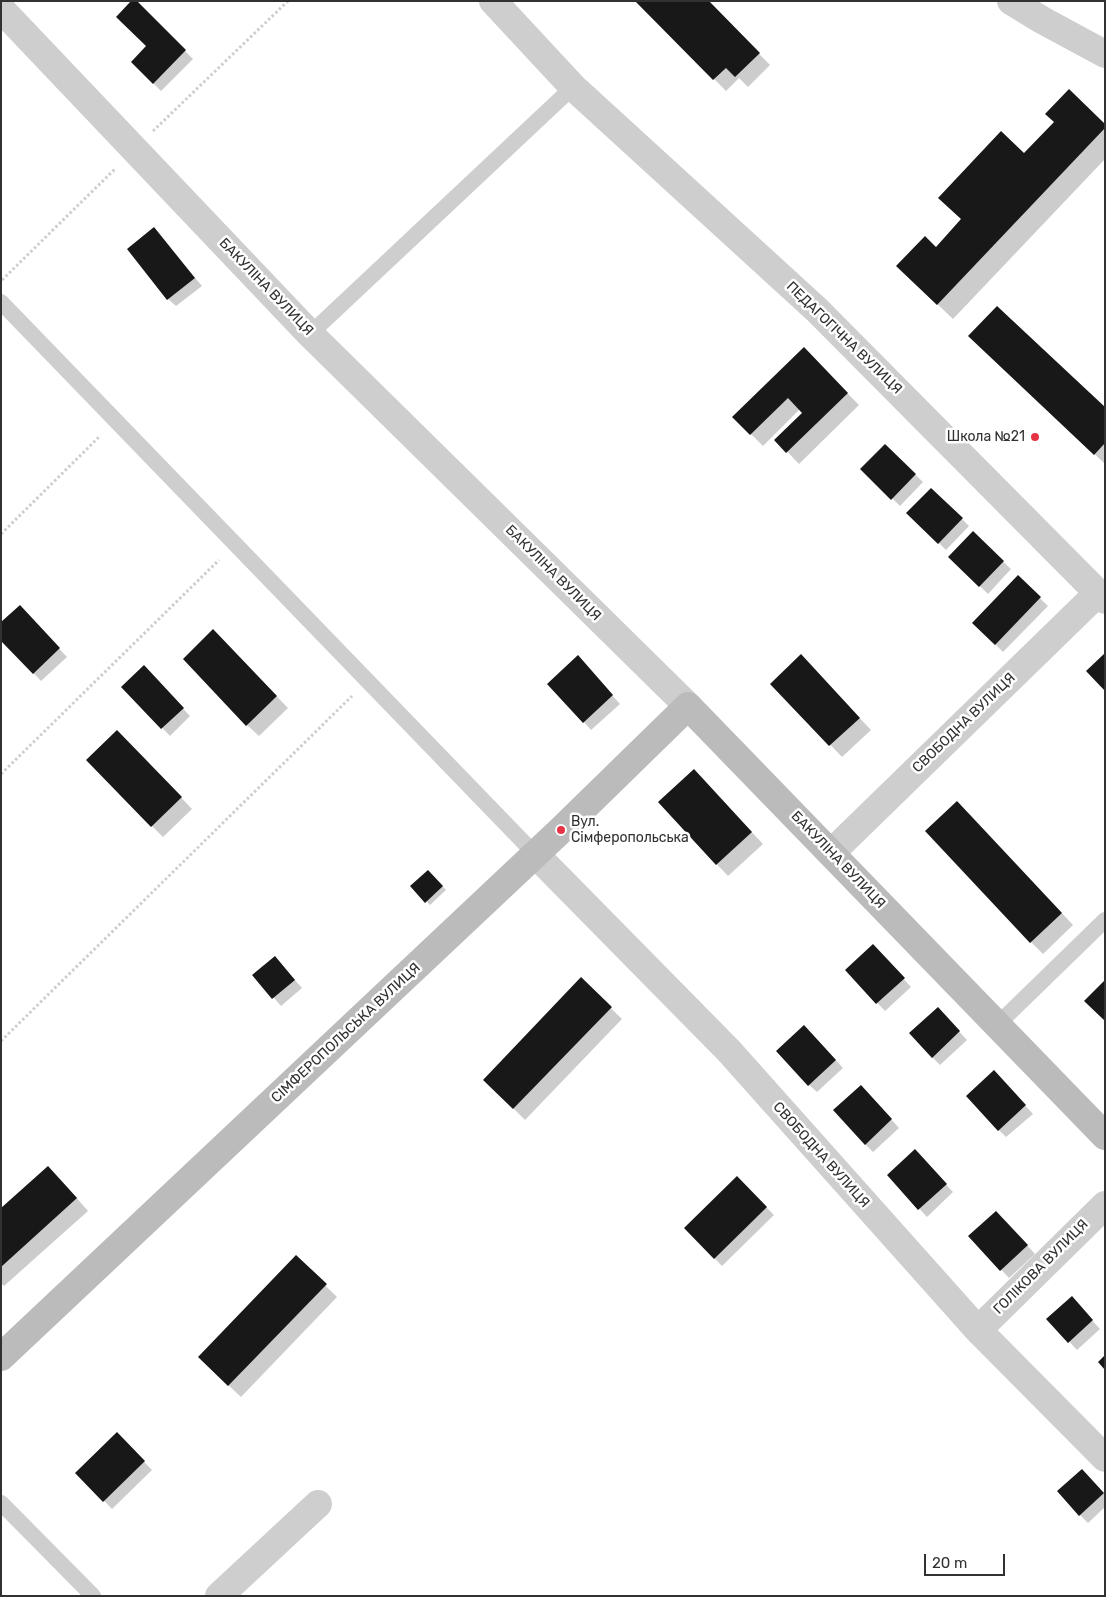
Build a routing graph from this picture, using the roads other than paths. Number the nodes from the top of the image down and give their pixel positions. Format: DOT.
graph roads {
  1 [pos="493,1"];
  2 [pos="1011,1"];
  3 [pos="1,9"];
  4 [pos="1105,54"];
  5 [pos="573,87"];
  6 [pos="1,302"];
  7 [pos="310,334"];
  8 [pos="1101,596"];
  9 [pos="688,706"];
  10 [pos="831,853"];
  11 [pos="536,854"];
  12 [pos="1105,920"];
  13 [pos="998,1025"];
  14 [pos="1105,1136"];
  15 [pos="1105,1205"];
  16 [pos="978,1330"];
  17 [pos="1,1357"];
  18 [pos="1105,1458"];
  19 [pos="1,1503"];
  20 [pos="318,1504"];
  21 [pos="93,1596"];
  22 [pos="219,1596"];
  1 -- 5 [label="street, ПЕДАГОГІЧНА ВУЛИЦЯ"];
  2 -- 4 [label="street"];
  3 -- 7 [label="street, БАКУЛІНА ВУЛИЦЯ"];
  5 -- 7 [label="lane"];
  5 -- 8 [label="street, ПЕДАГОГІЧНА ВУЛИЦЯ"];
  6 -- 11 [label="lane"];
  7 -- 9 [label="street, БАКУЛІНА ВУЛИЦЯ"];
  8 -- 10 [label="street, СВОБОДНА ВУЛИЦЯ"];
  9 -- 10 [label="street, БАКУЛІНА ВУЛИЦЯ"];
  9 -- 11 [label="street, СІМФЕРОПОЛЬСЬКА ВУЛИЦЯ"];
  10 -- 13 [label="street, БАКУЛІНА ВУЛИЦЯ"];
  11 -- 16 [label="street, СВОБОДНА ВУЛИЦЯ"];
  11 -- 17 [label="street, СІМФЕРОПОЛЬСЬКА ВУЛИЦЯ"];
  12 -- 13 [label="lane"];
  13 -- 14 [label="street, БАКУЛІНА ВУЛИЦЯ"];
  15 -- 16 [label="street, ГОЛІКОВА ВУЛИЦЯ"];
  16 -- 18 [label="street, СВОБОДНА ВУЛИЦЯ"];
  19 -- 21 [label="lane"];
  20 -- 22 [label="street"];
}
